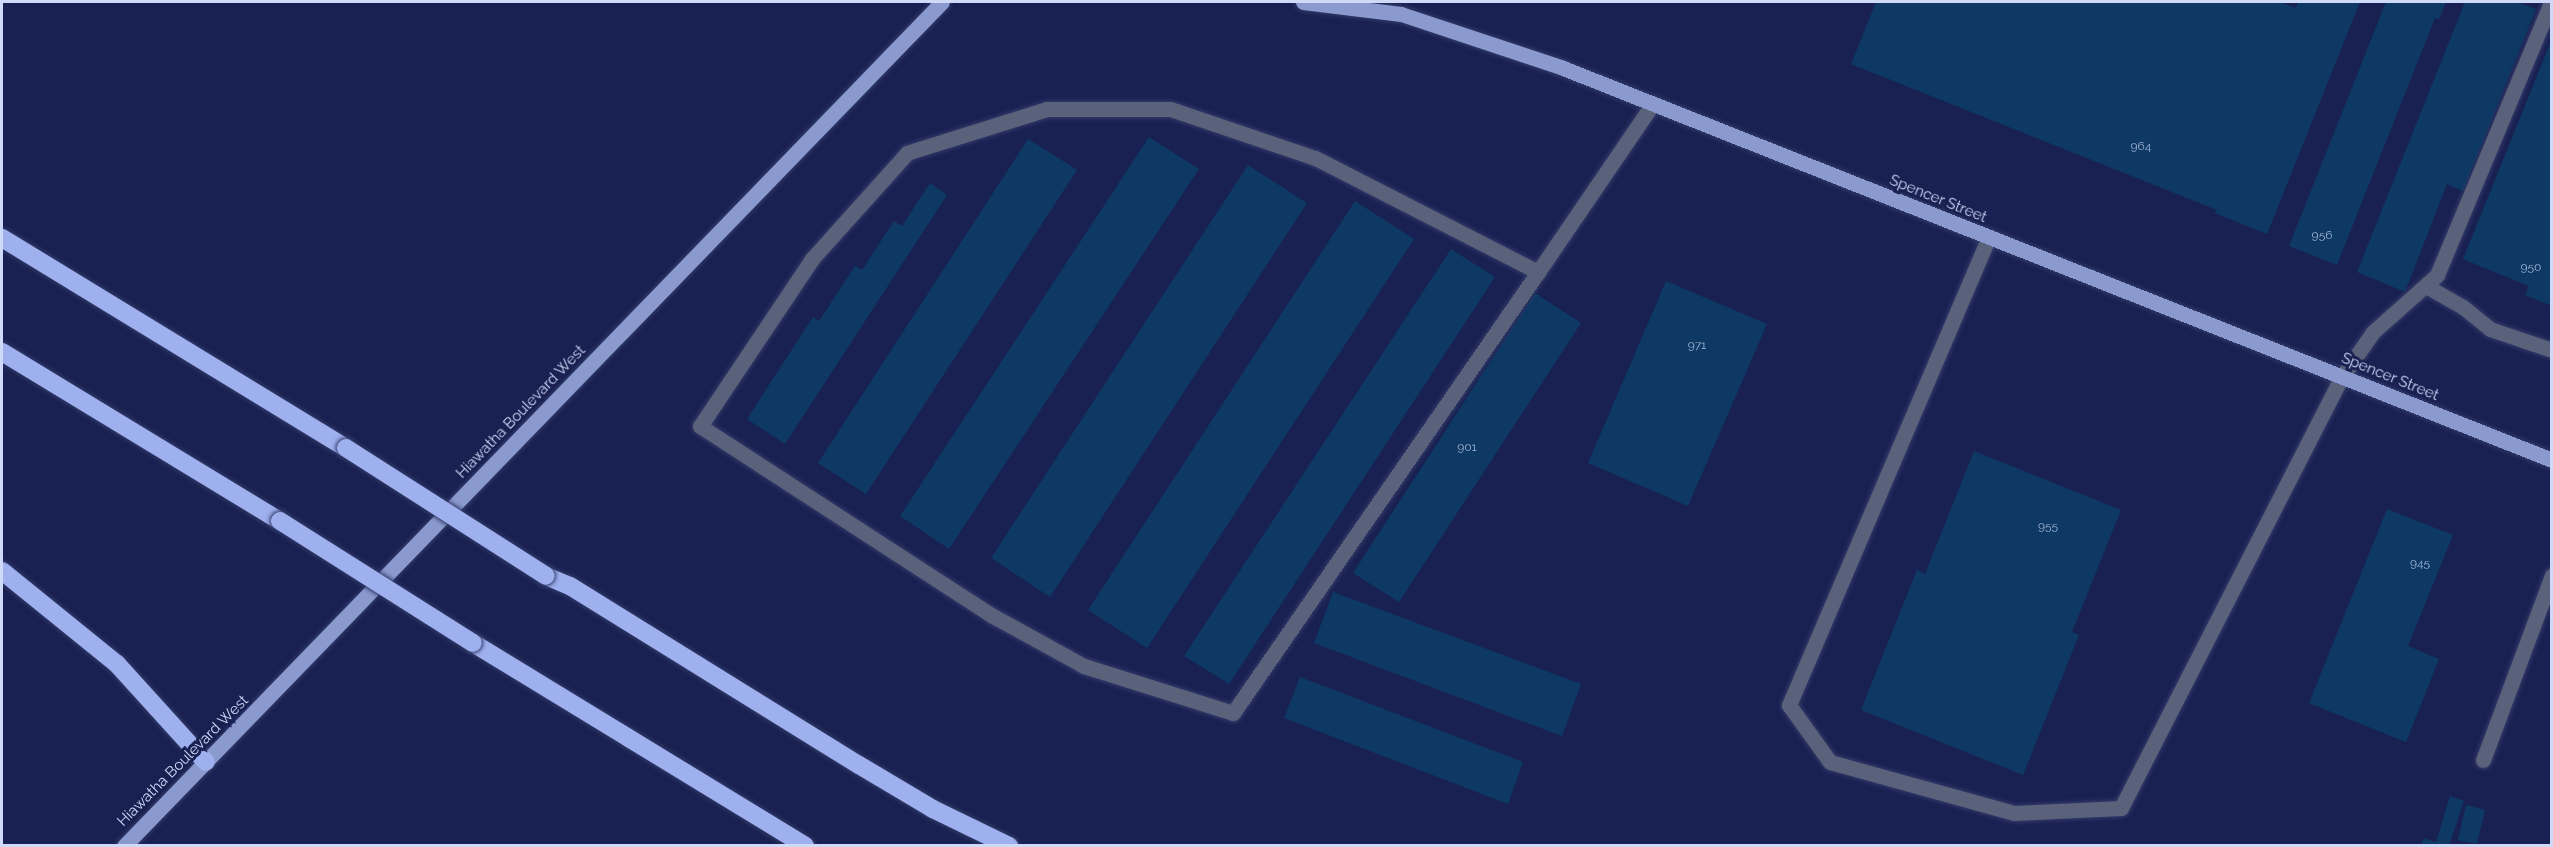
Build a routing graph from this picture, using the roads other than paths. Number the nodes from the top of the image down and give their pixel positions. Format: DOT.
graph roads {
  1 [pos="942,2"];
  2 [pos="1303,2"];
  3 [pos="2552,2"];
  4 [pos="1652,105"];
  5 [pos="2,238"];
  6 [pos="1988,238"];
  7 [pos="1538,272"];
  8 [pos="2426,286"];
  9 [pos="2552,350"];
  10 [pos="2,352"];
  11 [pos="2341,378"];
  12 [pos="2552,460"];
  13 [pos="2,570"];
  14 [pos="2552,575"];
  15 [pos="2483,760"];
  16 [pos="206,762"];
  17 [pos="124,846"];
  18 [pos="805,846"];
  19 [pos="1009,846"];
  1 -- 16 [label="main road, Hiawatha Boulevard West"];
  2 -- 4 [label="main road, Spencer Street"];
  3 -- 8 [label="lane"];
  4 -- 6 [label="main road, Spencer Street"];
  4 -- 7 [label="lane"];
  5 -- 19 [label="highway, bridge"];
  6 -- 11 [label="main road, Spencer Street"];
  6 -- 11 [label="lane"];
  7 -- 7 [label="lane"];
  8 -- 9 [label="lane"];
  8 -- 11 [label="lane"];
  10 -- 18 [label="highway, bridge"];
  11 -- 12 [label="main road, Spencer Street"];
  13 -- 16 [label="highway"];
  14 -- 15 [label="lane"];
  16 -- 17 [label="main road, Hiawatha Boulevard West"];
}
